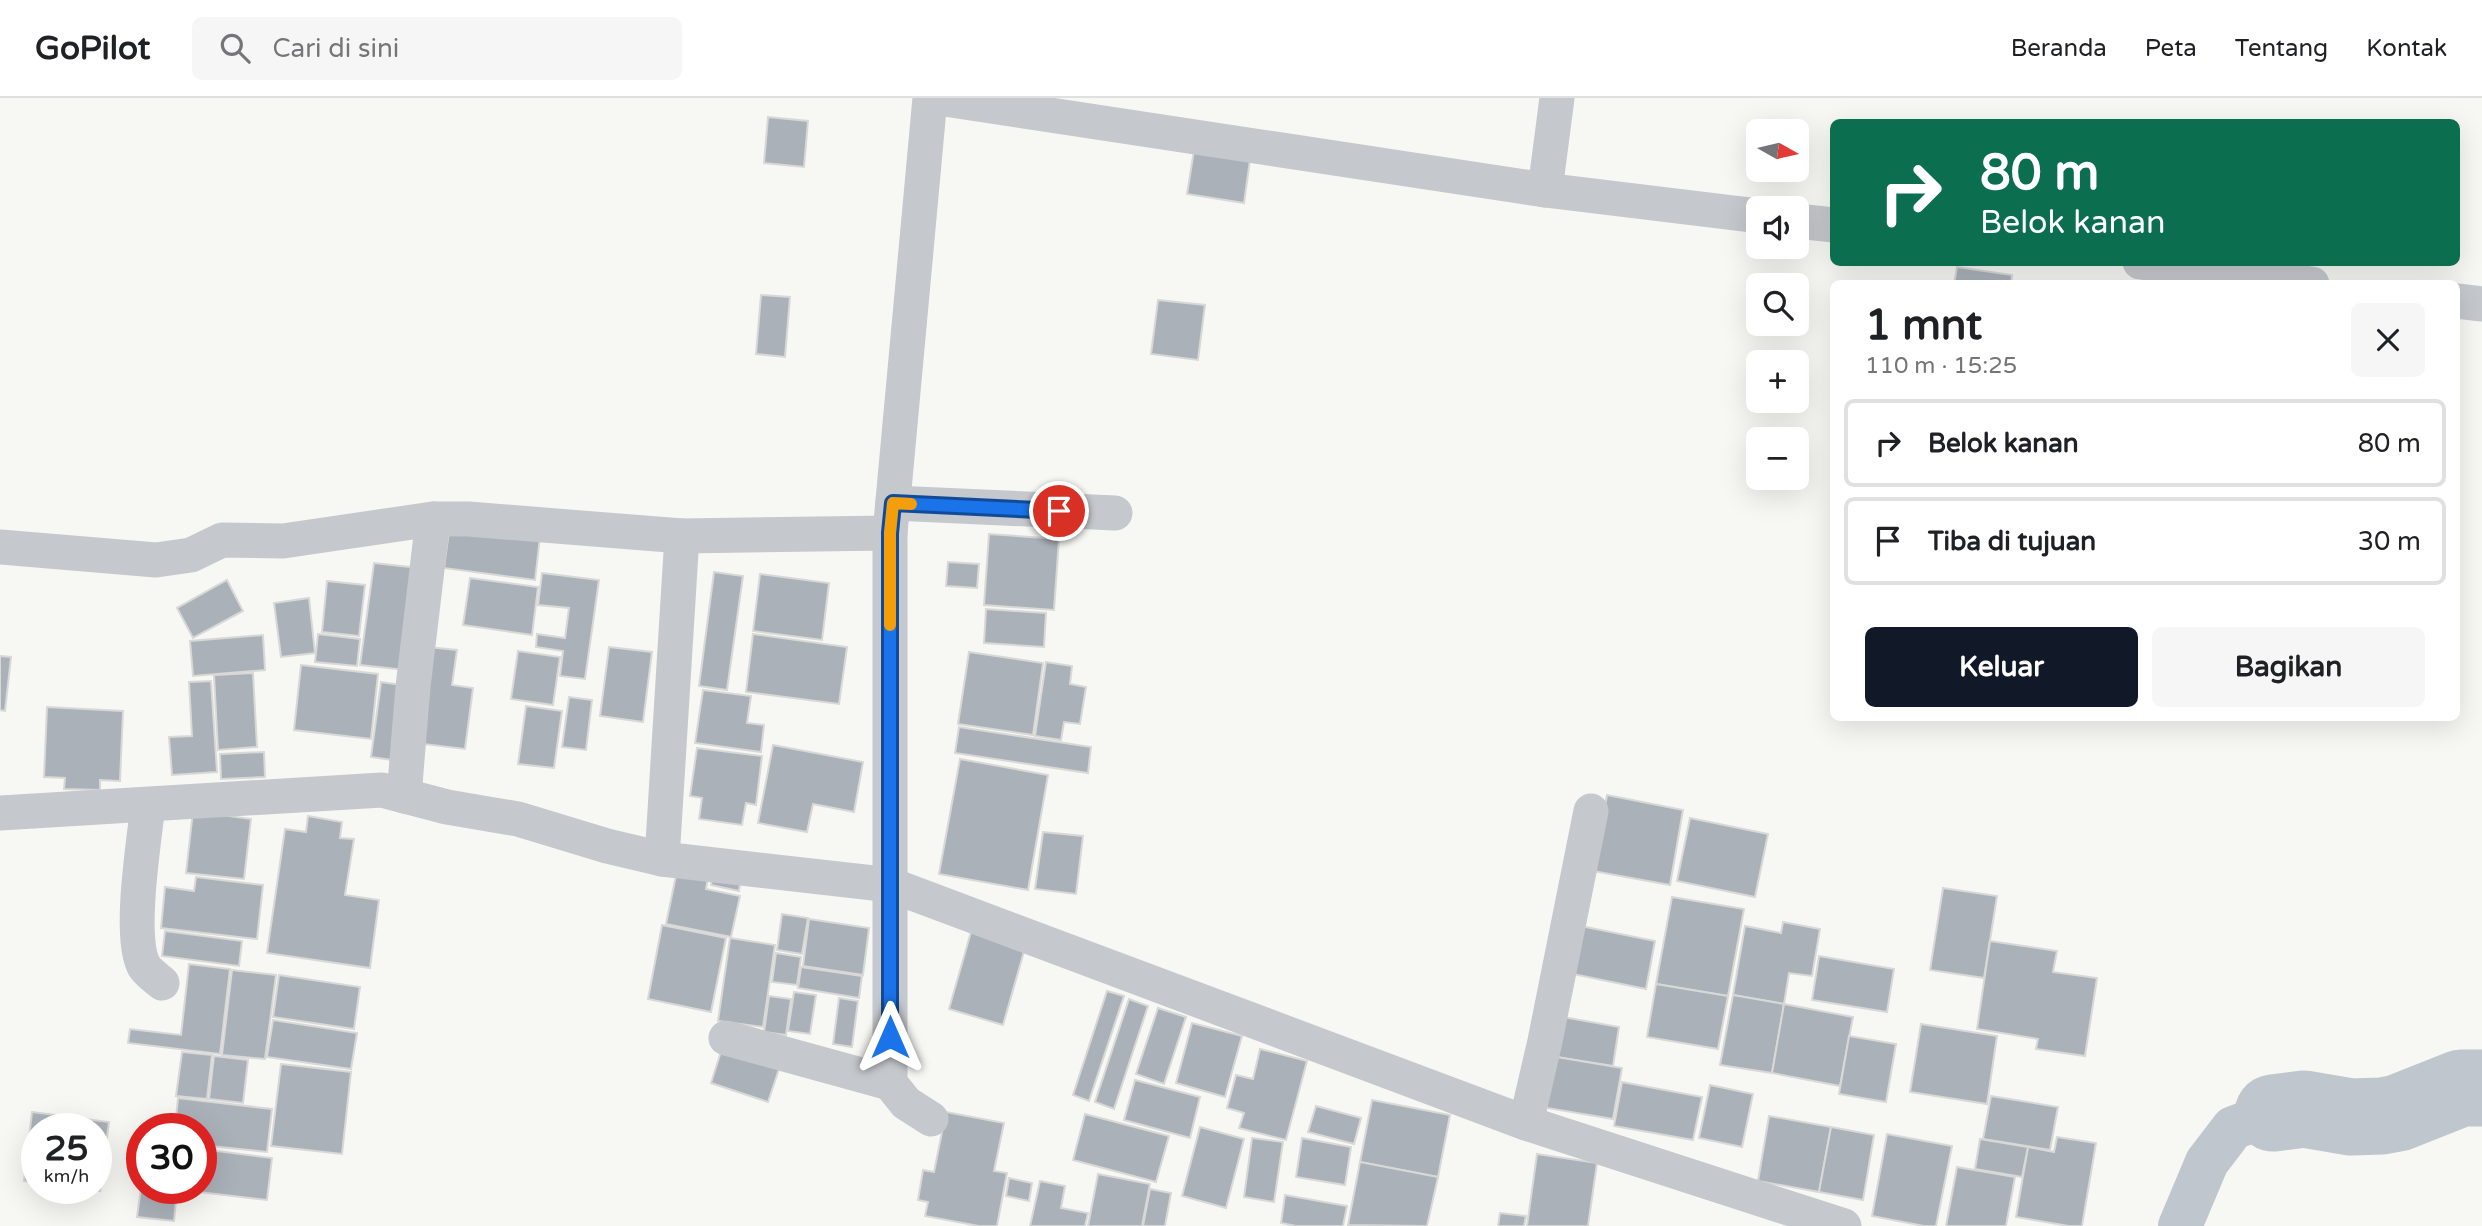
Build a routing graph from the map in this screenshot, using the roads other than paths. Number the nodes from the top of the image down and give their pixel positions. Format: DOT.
graph roads {
  1 [pos="930,98"];
  2 [pos="938,98"];
  3 [pos="1557,98"];
  4 [pos="1545,190"];
  5 [pos="1746,214"];
  6 [pos="1809,222"];
  7 [pos="1830,225"];
  8 [pos="2171,266"];
  9 [pos="2281,280"];
  10 [pos="2460,301"];
  11 [pos="2482,304"];
  12 [pos="1115,513"];
  13 [pos="891,518"];
  14 [pos="433,519"];
  15 [pos="682,536"];
  16 [pos="0,547"];
  17 [pos="404,796"];
  18 [pos="148,805"];
  19 [pos="1591,811"];
  20 [pos="0,813"];
  21 [pos="662,859"];
  22 [pos="891,885"];
  23 [pos="162,983"];
  24 [pos="726,1038"];
  25 [pos="890,1083"];
  26 [pos="931,1119"];
  27 [pos="1526,1122"];
  28 [pos="1844,1226"];
  1 -- 13 [label="street"];
  2 -- 4 [label="street"];
  3 -- 4 [label="street"];
  4 -- 5 [label="street"];
  6 -- 7 [label="street"];
  8 -- 9 [label="street"];
  10 -- 11 [label="street"];
  12 -- 13 [label="street"];
  13 -- 15 [label="street"];
  13 -- 22 [label="street"];
  14 -- 15 [label="street"];
  14 -- 16 [label="street"];
  14 -- 17 [label="street"];
  15 -- 21 [label="street"];
  17 -- 18 [label="street"];
  17 -- 21 [label="street"];
  18 -- 20 [label="street"];
  18 -- 23 [label="street"];
  19 -- 27 [label="street"];
  21 -- 22 [label="street"];
  22 -- 25 [label="street"];
  22 -- 27 [label="street"];
  24 -- 25 [label="street"];
  25 -- 26 [label="street"];
  27 -- 28 [label="street"];
}
